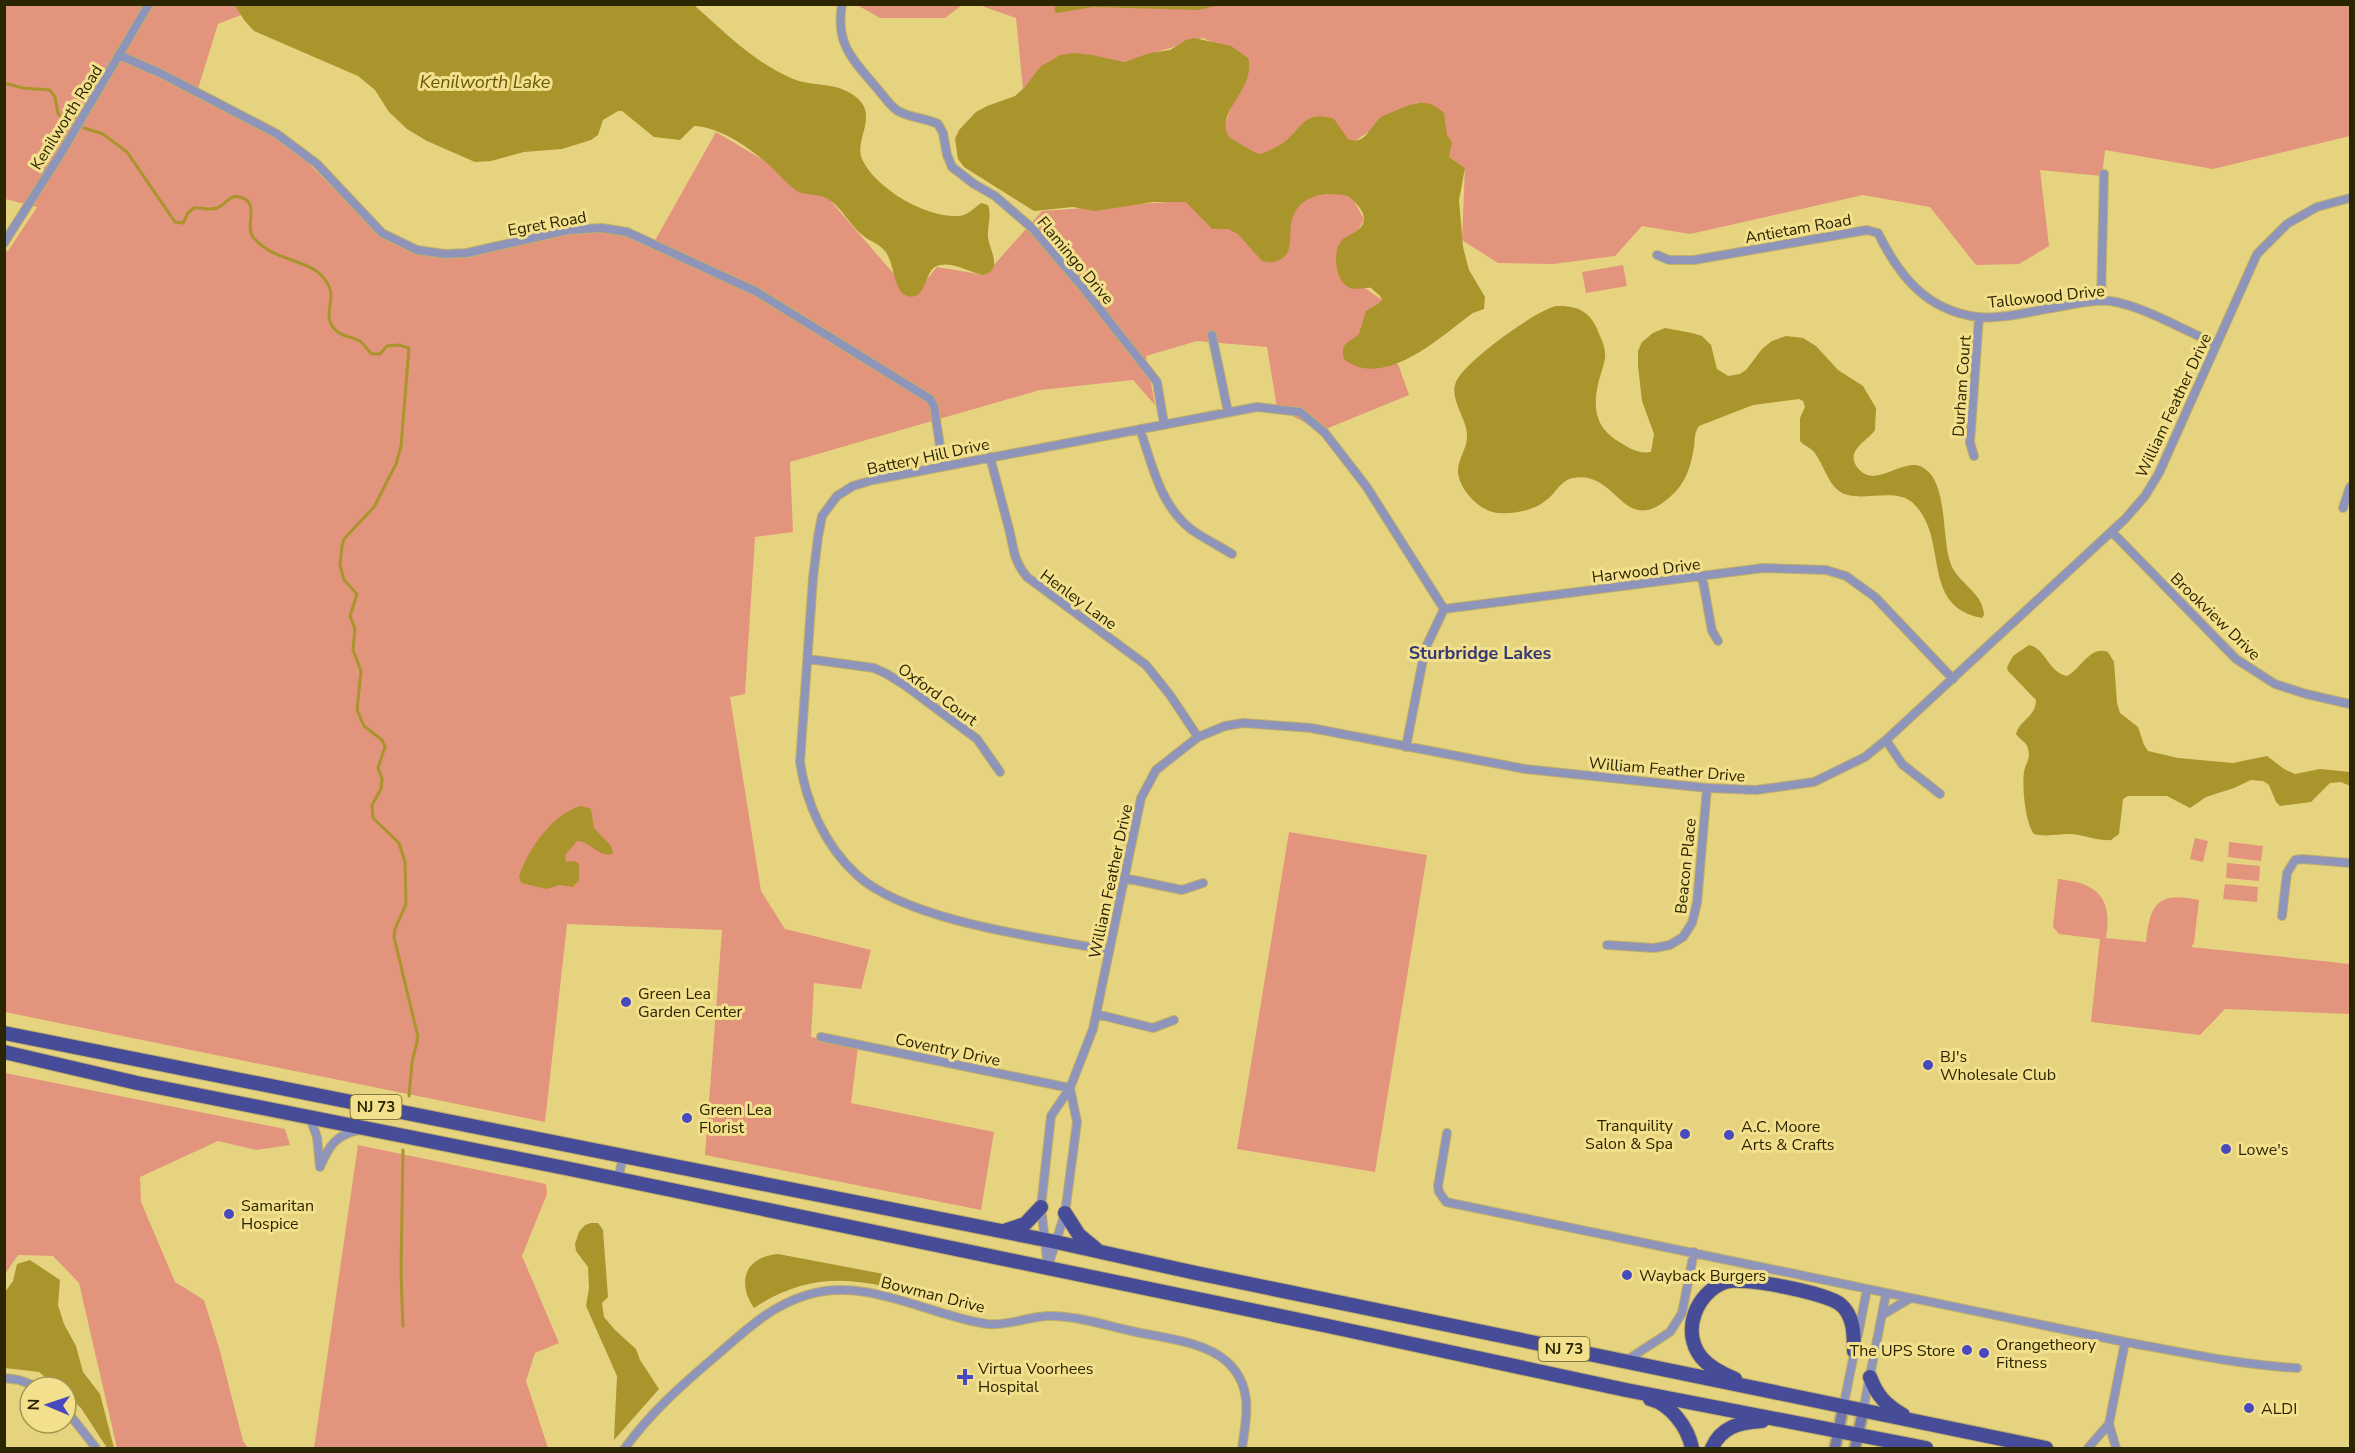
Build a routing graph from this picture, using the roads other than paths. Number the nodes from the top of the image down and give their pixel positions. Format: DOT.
graph roads {
  1 [pos="149,4"];
  2 [pos="842,4"];
  3 [pos="119,55"];
  4 [pos="2104,174"];
  5 [pos="2350,198"];
  6 [pos="4,243"];
  7 [pos="1657,255"];
  8 [pos="2101,301"];
  9 [pos="1979,317"];
  10 [pos="1212,335"];
  11 [pos="2216,344"];
  12 [pos="1228,412"];
  13 [pos="1164,424"];
  14 [pos="1140,429"];
  15 [pos="1974,456"];
  16 [pos="990,457"];
  17 [pos="943,466"];
  18 [pos="2350,487"];
  19 [pos="2343,508"];
  20 [pos="2112,532"];
  21 [pos="1232,554"];
  22 [pos="1702,576"];
  23 [pos="1444,609"];
  24 [pos="1718,640"];
  25 [pos="808,659"];
  26 [pos="1953,679"];
  27 [pos="2350,704"];
  28 [pos="1198,737"];
  29 [pos="1886,740"];
  30 [pos="1406,747"];
  31 [pos="1000,772"];
  32 [pos="1707,788"];
  33 [pos="1940,794"];
  34 [pos="2350,863"];
  35 [pos="1124,878"];
  36 [pos="1203,883"];
  37 [pos="2282,916"];
  38 [pos="1607,945"];
  39 [pos="1109,950"];
  40 [pos="1096,1014"];
  41 [pos="1174,1020"];
  42 [pos="4,1033"];
  43 [pos="821,1037"];
  44 [pos="4,1052"];
  45 [pos="1070,1088"];
  46 [pos="307,1115"];
  47 [pos="366,1128"];
  48 [pos="1447,1133"];
  49 [pos="623,1157"];
  50 [pos="618,1179"];
  51 [pos="1041,1207"];
  52 [pos="1065,1213"];
  53 [pos="1002,1232"];
  54 [pos="1051,1241"];
  55 [pos="1100,1251"];
  56 [pos="1694,1252"];
  57 [pos="1048,1268"];
  58 [pos="1867,1289"];
  59 [pos="1886,1294"];
  60 [pos="1909,1299"];
  61 [pos="1882,1315"];
  62 [pos="2125,1342"];
  63 [pos="1854,1351"];
  64 [pos="1624,1362"];
  65 [pos="2297,1368"];
  66 [pos="1870,1377"];
  67 [pos="1626,1390"];
  68 [pos="1759,1390"];
  69 [pos="1843,1408"];
  70 [pos="1863,1411"];
  71 [pos="1913,1421"];
  72 [pos="1799,1424"];
  73 [pos="2109,1424"];
  74 [pos="78,1426"];
  75 [pos="1838,1431"];
  76 [pos="1856,1442"];
  77 [pos="96,1449"];
  78 [pos="625,1449"];
  79 [pos="1242,1449"];
  80 [pos="1692,1449"];
  81 [pos="1712,1449"];
  82 [pos="1835,1449"];
  83 [pos="1926,1449"];
  84 [pos="2046,1449"];
  85 [pos="2088,1449"];
  86 [pos="2116,1449"];
  1 -- 3 [label="street, Kenilworth Road"];
  2 -- 13 [label="street, Flamingo Drive"];
  3 -- 6 [label="street, Kenilworth Road"];
  3 -- 17 [label="street, Egret Road"];
  4 -- 8 [label="street"];
  5 -- 11 [label="street, William Feather Drive"];
  7 -- 9 [label="street, Antietam Road"];
  8 -- 9 [label="street, Tallowood Drive"];
  8 -- 11 [label="street, Tallowood Drive"];
  9 -- 15 [label="street, Durham Court"];
  10 -- 12 [label="street"];
  11 -- 20 [label="street, William Feather Drive"];
  12 -- 13 [label="street, Battery Hill Drive"];
  12 -- 23 [label="street, Battery Hill Drive"];
  13 -- 14 [label="street, Battery Hill Drive"];
  14 -- 16 [label="street, Battery Hill Drive"];
  14 -- 21 [label="street"];
  16 -- 17 [label="street, Battery Hill Drive"];
  16 -- 28 [label="street, Henley Lane"];
  17 -- 25 [label="street, Battery Hill Drive"];
  18 -- 19 [label="street"];
  20 -- 26 [label="street, William Feather Drive"];
  20 -- 27 [label="street, Brookview Drive"];
  22 -- 23 [label="street, Harwood Drive"];
  22 -- 24 [label="street"];
  22 -- 26 [label="street, Harwood Drive"];
  23 -- 30 [label="street"];
  25 -- 31 [label="street, Oxford Court"];
  25 -- 39 [label="street, Battery Hill Drive"];
  26 -- 29 [label="street, William Feather Drive"];
  28 -- 30 [label="street, William Feather Drive"];
  28 -- 35 [label="street, William Feather Drive"];
  29 -- 32 [label="street, William Feather Drive"];
  29 -- 33 [label="street"];
  30 -- 32 [label="street, William Feather Drive"];
  32 -- 38 [label="street, Beacon Place"];
  34 -- 37 [label="street"];
  35 -- 36 [label="street"];
  35 -- 39 [label="street, William Feather Drive"];
  39 -- 40 [label="street, William Feather Drive"];
  40 -- 41 [label="street"];
  40 -- 45 [label="street, William Feather Drive"];
  42 -- 49 [label="highway, NJ 73"];
  43 -- 45 [label="street, Coventry Drive"];
  44 -- 46 [label="highway, NJ 73"];
  45 -- 51 [label="street, William Feather Drive"];
  45 -- 52 [label="street, William Feather Drive"];
  46 -- 47 [label="highway, NJ 73"];
  46 -- 47 [label="street"];
  47 -- 50 [label="highway, NJ 73"];
  48 -- 56 [label="street"];
  49 -- 50 [label="street"];
  49 -- 53 [label="highway, NJ 73"];
  50 -- 57 [label="highway, NJ 73"];
  51 -- 53 [label="highway"];
  51 -- 54 [label="street, William Feather Drive"];
  52 -- 54 [label="street, William Feather Drive"];
  52 -- 55 [label="highway"];
  53 -- 54 [label="highway, NJ 73"];
  54 -- 55 [label="highway, NJ 73"];
  54 -- 57 [label="street, William Feather Drive"];
  55 -- 64 [label="highway, NJ 73"];
  56 -- 58 [label="street"];
  56 -- 64 [label="street"];
  57 -- 67 [label="highway, NJ 73"];
  58 -- 59 [label="street"];
  58 -- 63 [label="street"];
  59 -- 60 [label="street"];
  59 -- 61 [label="street"];
  60 -- 61 [label="street"];
  60 -- 62 [label="street"];
  61 -- 66 [label="street"];
  62 -- 65 [label="street"];
  62 -- 73 [label="street"];
  63 -- 68 [label="highway"];
  63 -- 69 [label="street"];
  64 -- 68 [label="highway, NJ 73"];
  66 -- 70 [label="street"];
  66 -- 71 [label="highway"];
  67 -- 72 [label="highway, NJ 73"];
  67 -- 80 [label="highway"];
  68 -- 69 [label="highway, NJ 73"];
  69 -- 70 [label="highway, NJ 73"];
  69 -- 75 [label="street"];
  70 -- 71 [label="highway, NJ 73"];
  70 -- 76 [label="street"];
  71 -- 84 [label="highway, NJ 73"];
  72 -- 75 [label="highway, NJ 73"];
  72 -- 81 [label="highway"];
  73 -- 85 [label="street"];
  73 -- 86 [label="street"];
  74 -- 77 [label="street"];
  75 -- 76 [label="highway, NJ 73"];
  75 -- 82 [label="street"];
  76 -- 83 [label="highway, NJ 73"];
  78 -- 79 [label="street, Bowman Drive"];
}
